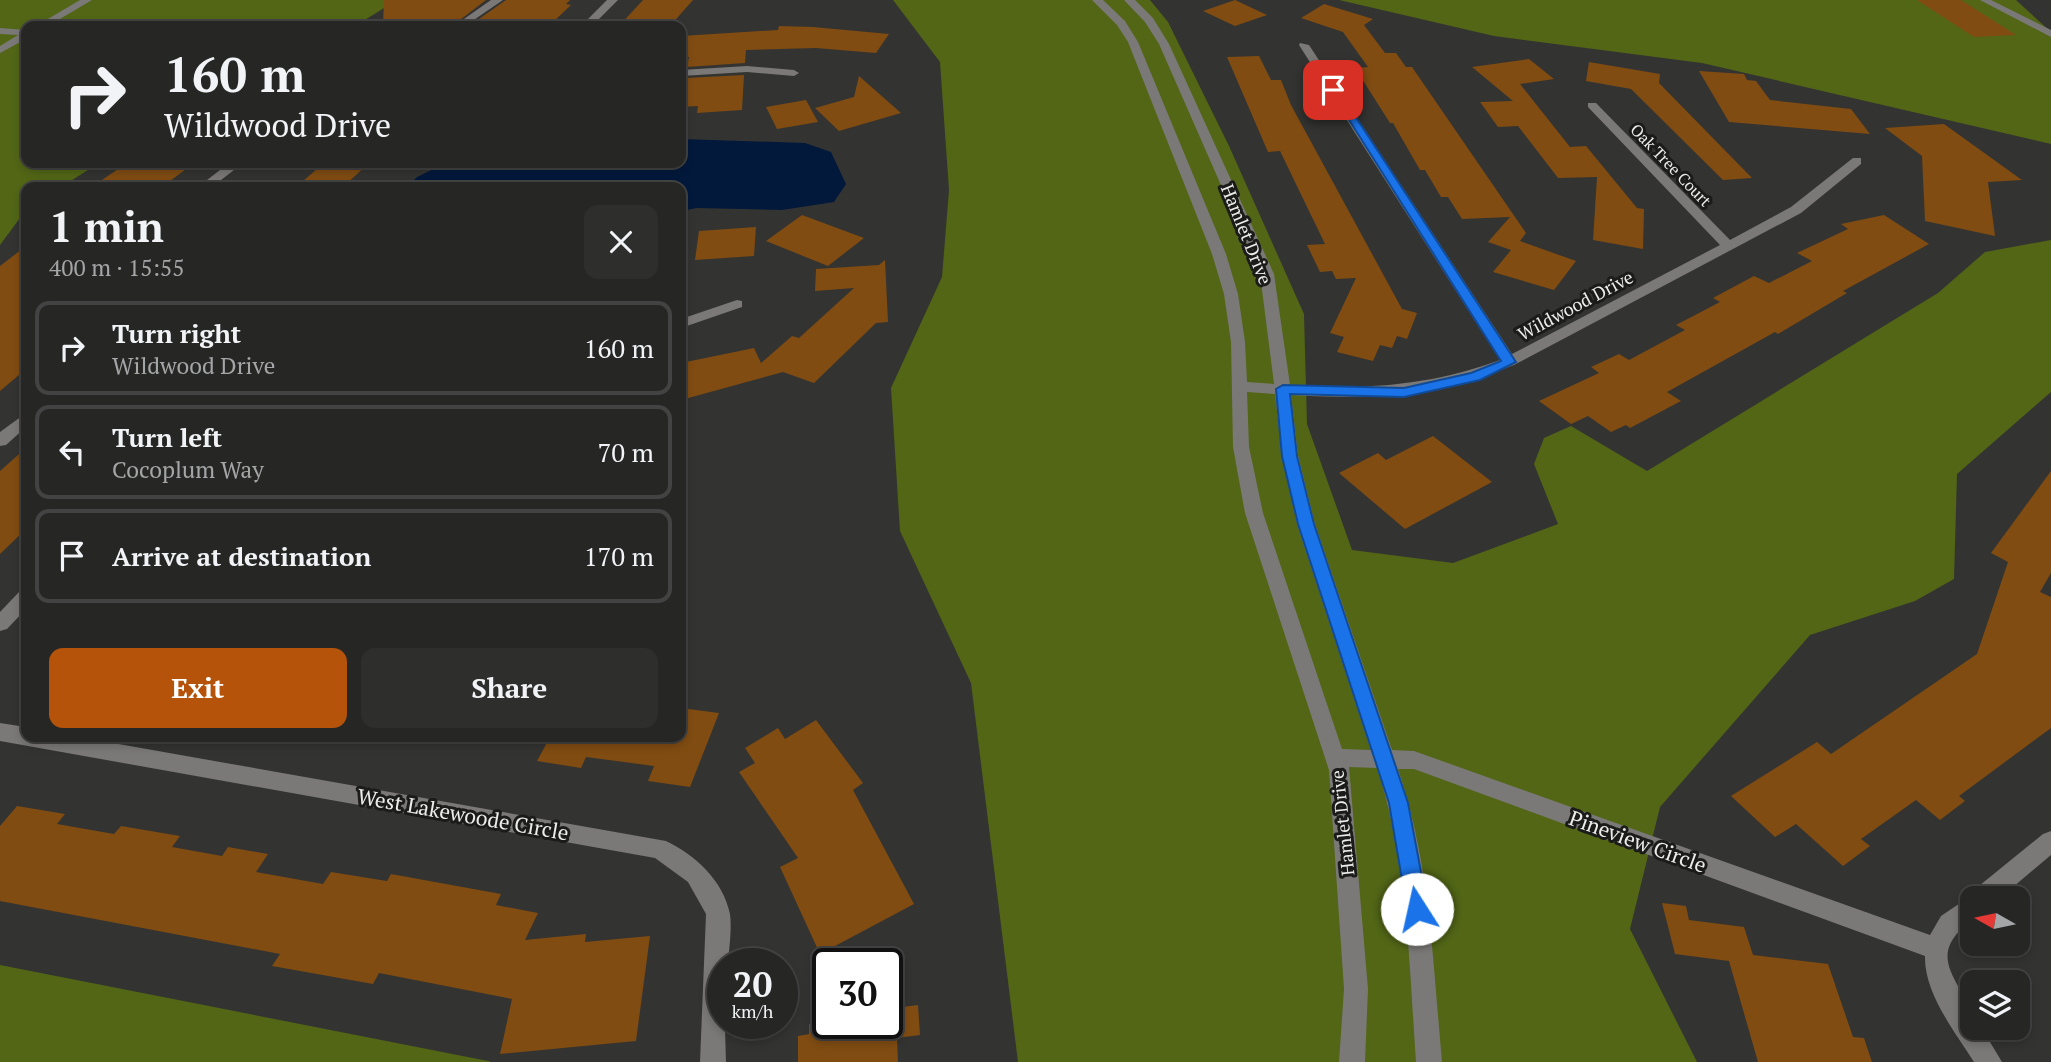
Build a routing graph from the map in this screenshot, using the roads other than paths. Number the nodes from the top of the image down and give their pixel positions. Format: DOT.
graph roads {
  1 [pos="87,0"];
  2 [pos="498,0"];
  3 [pos="612,0"];
  4 [pos="1097,0"];
  5 [pos="1129,0"];
  6 [pos="1984,0"];
  7 [pos="50,21"];
  8 [pos="466,21"];
  9 [pos="591,21"];
  10 [pos="0,31"];
  11 [pos="21,33"];
  12 [pos="2051,34"];
  13 [pos="21,37"];
  14 [pos="1304,45"];
  15 [pos="0,50"];
  16 [pos="686,73"];
  17 [pos="794,73"];
  18 [pos="1592,105"];
  19 [pos="1857,161"];
  20 [pos="230,168"];
  21 [pos="211,182"];
  22 [pos="1728,246"];
  23 [pos="737,304"];
  24 [pos="686,322"];
  25 [pos="1509,362"];
  26 [pos="1240,387"];
  27 [pos="1283,389"];
  28 [pos="21,422"];
  29 [pos="0,441"];
  30 [pos="21,602"];
  31 [pos="0,624"];
  32 [pos="0,732"];
  33 [pos="21,735"];
  34 [pos="62,742"];
  35 [pos="1335,758"];
  36 [pos="1384,758"];
  37 [pos="2051,841"];
  38 [pos="1997,886"];
  39 [pos="1960,916"];
  40 [pos="1935,948"];
  41 [pos="713,1062"];
  42 [pos="1352,1062"];
  43 [pos="1429,1062"];
  44 [pos="1989,1062"];
  1 -- 7 [label="street"];
  2 -- 8 [label="street"];
  3 -- 9 [label="street"];
  4 -- 26 [label="street, Hamlet Drive"];
  5 -- 27 [label="street, Hamlet Drive"];
  6 -- 12 [label="lane"];
  10 -- 11 [label="street"];
  13 -- 15 [label="street"];
  14 -- 25 [label="street"];
  16 -- 17 [label="street"];
  18 -- 22 [label="street, Oak Tree Court"];
  19 -- 22 [label="street, Wildwood Drive"];
  20 -- 21 [label="street"];
  22 -- 25 [label="street, Wildwood Drive"];
  23 -- 24 [label="street"];
  25 -- 27 [label="street, Wildwood Drive"];
  26 -- 27 [label="street, Wildwood Drive"];
  26 -- 35 [label="street, Hamlet Drive"];
  27 -- 36 [label="street, Hamlet Drive"];
  28 -- 29 [label="street"];
  30 -- 31 [label="street"];
  32 -- 33 [label="street, West Lakewoode Circle"];
  34 -- 41 [label="street, West Lakewoode Circle"];
  35 -- 36 [label="street, Pineview Circle"];
  35 -- 42 [label="street, Hamlet Drive"];
  36 -- 40 [label="street, Pineview Circle"];
  36 -- 43 [label="street, Hamlet Drive"];
  37 -- 38 [label="street"];
  39 -- 40 [label="street"];
  40 -- 44 [label="street"];
}
